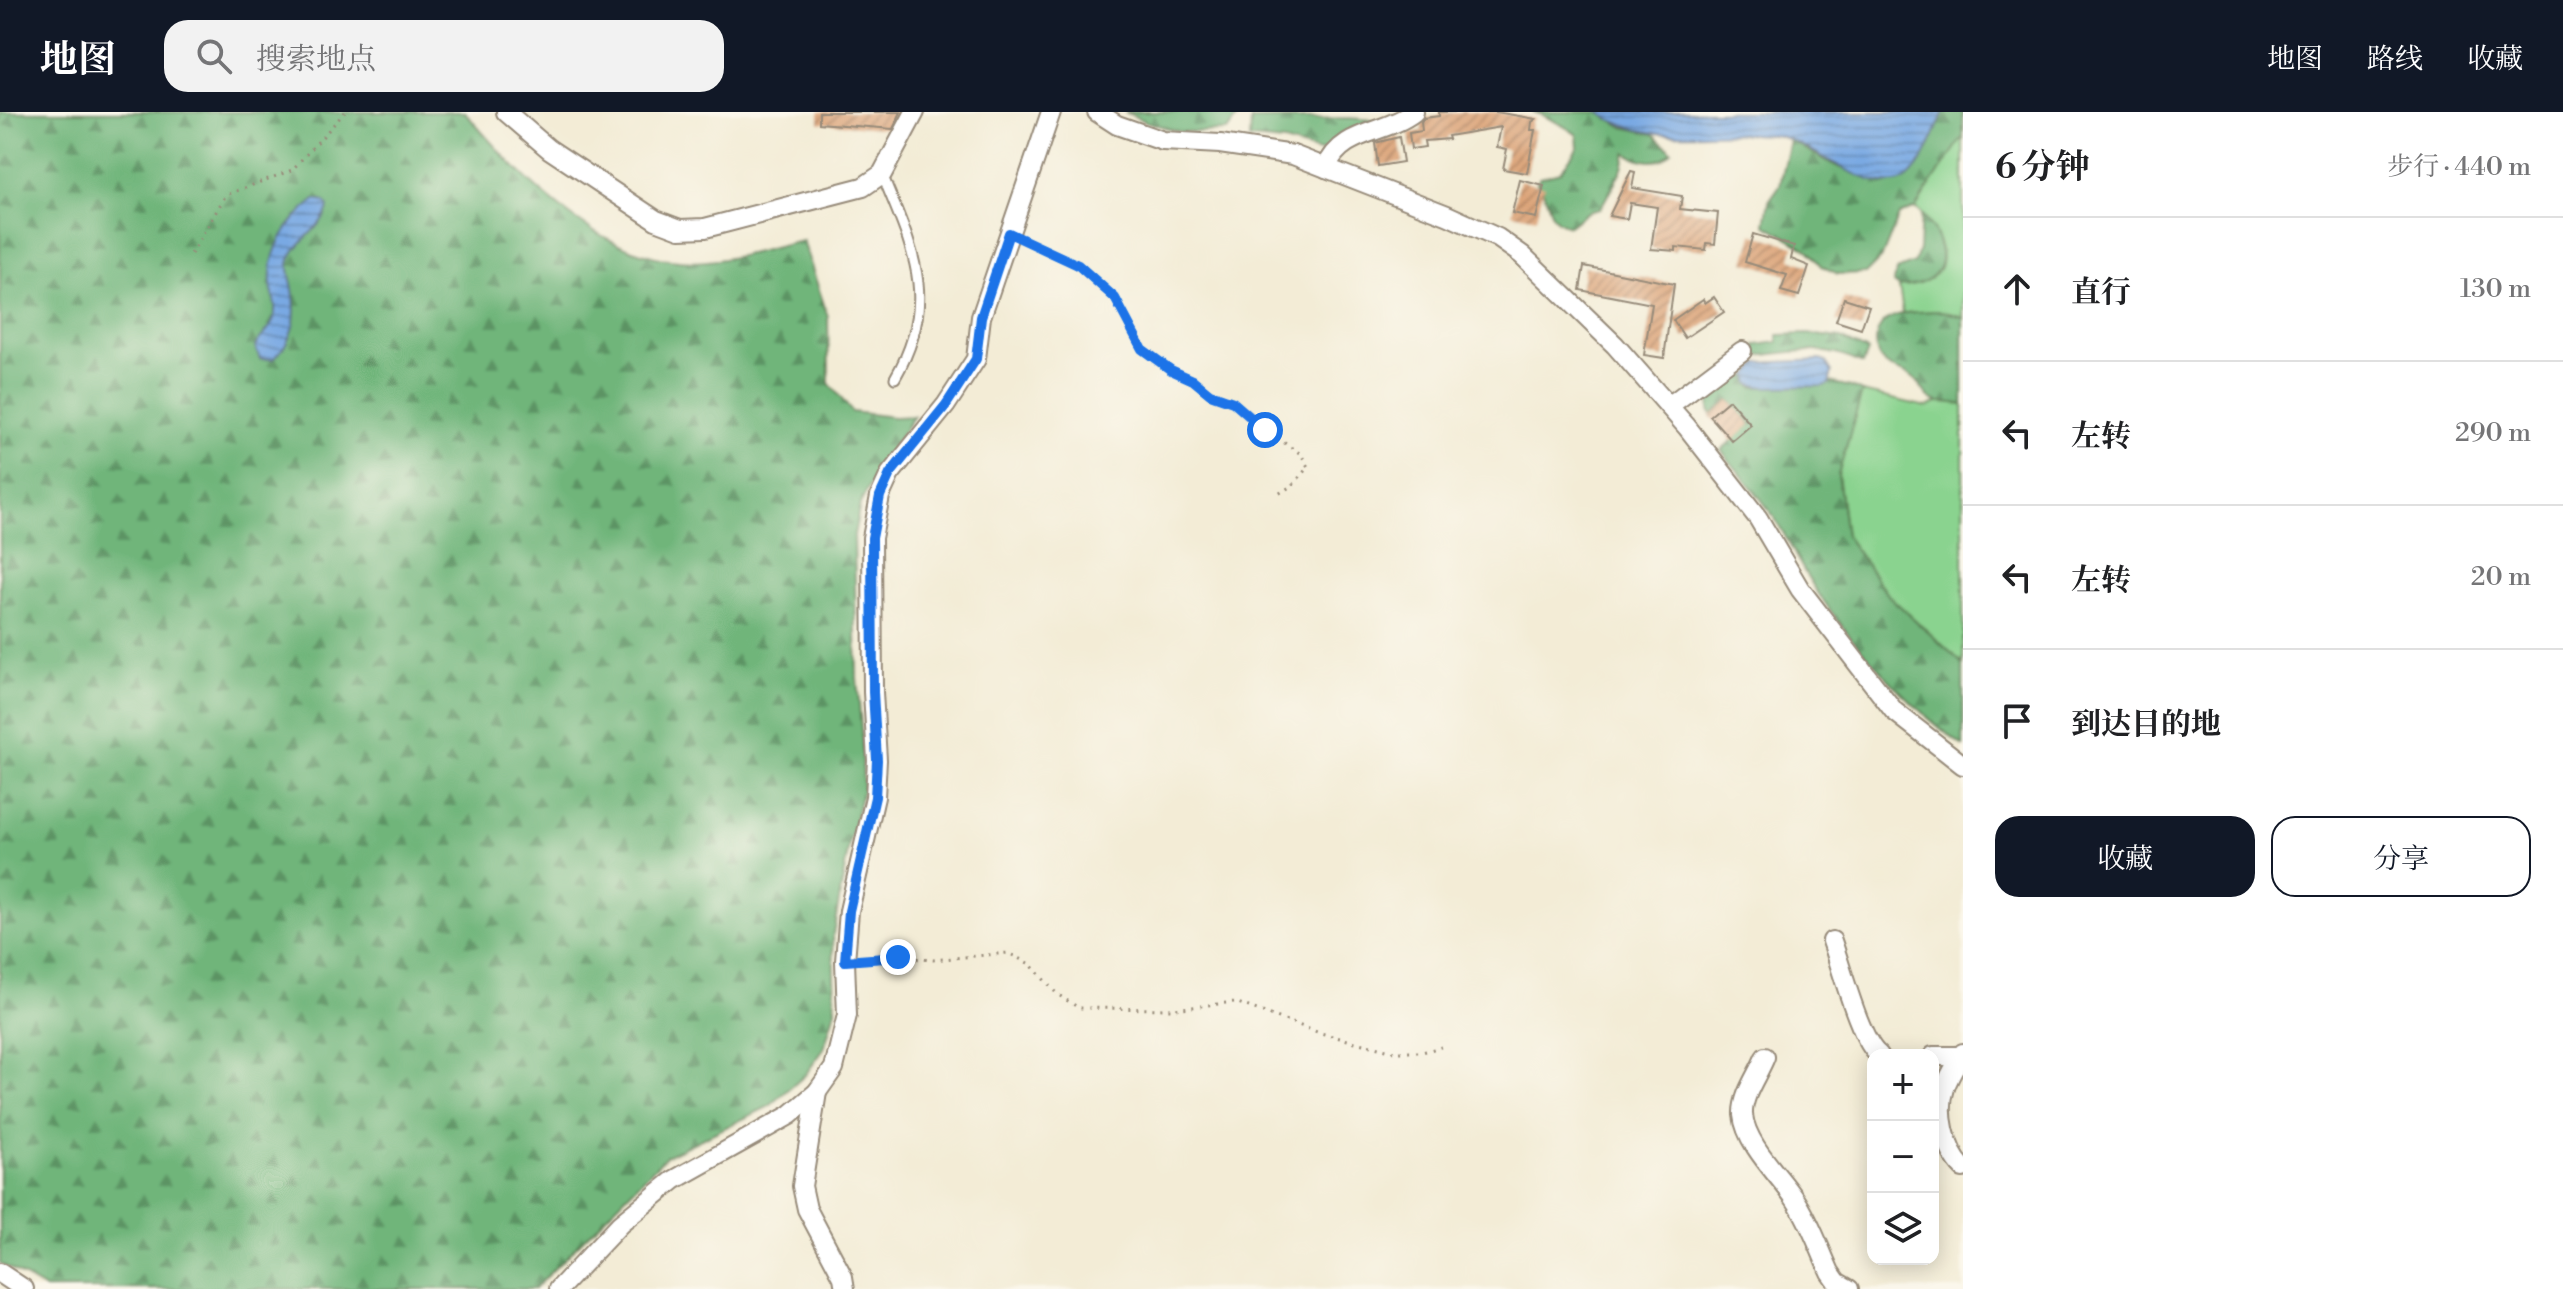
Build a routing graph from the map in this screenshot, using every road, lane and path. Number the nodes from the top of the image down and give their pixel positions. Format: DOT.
graph roads {
  1 [pos="345,112"];
  2 [pos="506,112"];
  3 [pos="915,112"];
  4 [pos="1051,112"];
  5 [pos="1097,112"];
  6 [pos="1414,112"];
  7 [pos="1326,168"];
  8 [pos="882,174"];
  9 [pos="1009,233"];
  10 [pos="191,254"];
  11 [pos="1742,351"];
  12 [pos="895,378"];
  13 [pos="1669,406"];
  14 [pos="1275,496"];
  15 [pos="1963,765"];
  16 [pos="1832,941"];
  17 [pos="845,961"];
  18 [pos="1441,1047"];
  19 [pos="1874,1049"];
  20 [pos="1962,1054"];
  21 [pos="1939,1056"];
  22 [pos="1765,1057"];
  23 [pos="817,1092"];
  24 [pos="1963,1168"];
  25 [pos="0,1273"];
  26 [pos="24,1289"];
  27 [pos="559,1289"];
  28 [pos="845,1289"];
  29 [pos="1849,1289"];
  1 -- 10 [label="path"];
  2 -- 8 [label="street"];
  3 -- 8 [label="street"];
  4 -- 9 [label="street"];
  5 -- 7 [label="street"];
  6 -- 7 [label="street"];
  7 -- 13 [label="street"];
  8 -- 12 [label="lane"];
  9 -- 14 [label="path"];
  9 -- 17 [label="street"];
  11 -- 13 [label="street"];
  13 -- 15 [label="street"];
  16 -- 19 [label="street"];
  17 -- 18 [label="path"];
  17 -- 23 [label="street"];
  20 -- 21 [label="street"];
  20 -- 24 [label="street"];
  22 -- 29 [label="street"];
  23 -- 27 [label="street"];
  23 -- 28 [label="street"];
  25 -- 26 [label="street"];
}
